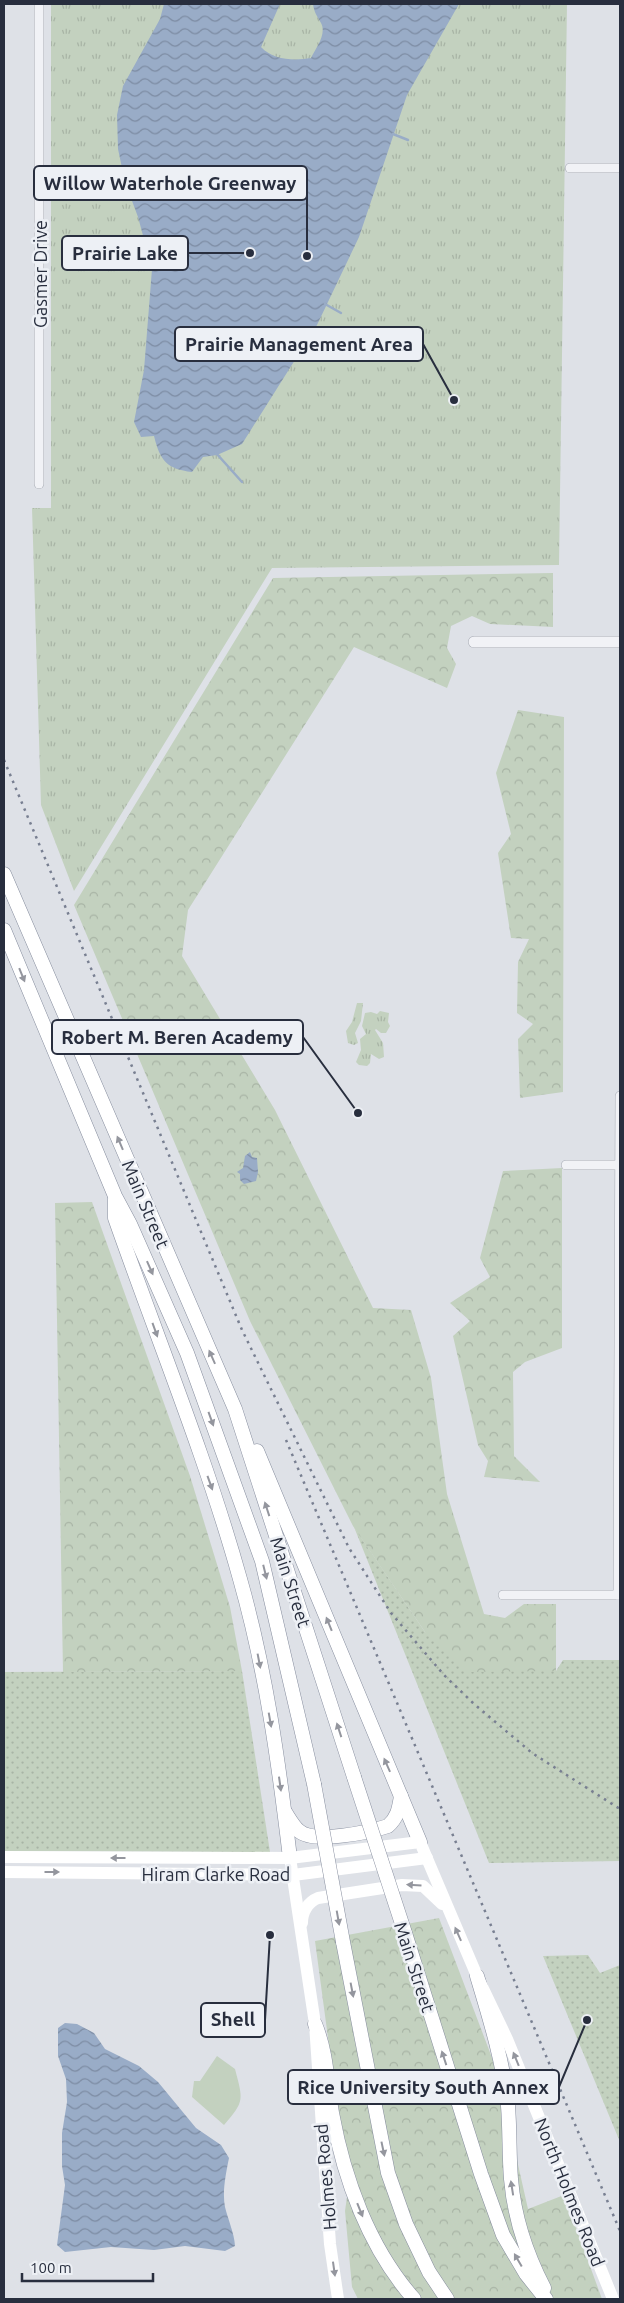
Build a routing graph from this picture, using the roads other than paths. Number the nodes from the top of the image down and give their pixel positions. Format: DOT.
graph roads {
  1 [pos="39,4"];
  2 [pos="570,168"];
  3 [pos="620,168"];
  4 [pos="39,484"];
  5 [pos="474,642"];
  6 [pos="620,642"];
  7 [pos="4,874"];
  8 [pos="4,930"];
  9 [pos="620,1096"];
  10 [pos="566,1165"];
  11 [pos="620,1165"];
  12 [pos="115,1196"];
  13 [pos="225,1385"];
  14 [pos="502,1594"];
  15 [pos="619,1595"];
  16 [pos="401,1796"];
  17 [pos="284,1809"];
  18 [pos="420,1842"];
  19 [pos="4,1857"];
  20 [pos="142,1858"];
  21 [pos="290,1858"];
  22 [pos="426,1858"];
  23 [pos="4,1872"];
  24 [pos="142,1874"];
  25 [pos="293,1875"];
  26 [pos="450,1914"];
  27 [pos="303,1938"];
  28 [pos="477,1976"];
  29 [pos="315,2024"];
  30 [pos="338,2299"];
  31 [pos="414,2299"];
  32 [pos="447,2299"];
  33 [pos="546,2299"];
  34 [pos="550,2299"];
  35 [pos="613,2299"];
  1 -- 4 [label="street, Gasmer Drive"];
  2 -- 3 [label="street"];
  5 -- 6 [label="street"];
  13 -- 7 [label="highway, Main Street, one-way"];
  8 -- 12 [label="highway, Main Street, one-way"];
  9 -- 11 [label="street"];
  10 -- 11 [label="street"];
  11 -- 15 [label="street"];
  12 -- 17 [label="highway, one-way"];
  12 -- 32 [label="highway, Main Street, one-way, bridge"];
  16 -- 13 [label="highway, one-way"];
  33 -- 13 [label="highway, Main Street, one-way, bridge"];
  14 -- 15 [label="street"];
  16 -- 17 [label="highway"];
  16 -- 18 [label="highway"];
  17 -- 21 [label="highway"];
  18 -- 21 [label="main road, Hiram Clarke Road"];
  18 -- 22 [label="main road, North Holmes Road"];
  20 -- 19 [label="main road, Hiram Clarke Road, one-way"];
  20 -- 21 [label="main road, Hiram Clarke Road"];
  20 -- 24 [label="main road"];
  21 -- 25 [label="main road"];
  22 -- 25 [label="main road, Hiram Clarke Road"];
  22 -- 26 [label="main road, North Holmes Road"];
  23 -- 24 [label="main road, Hiram Clarke Road, one-way"];
  24 -- 25 [label="main road, Hiram Clarke Road"];
  25 -- 27 [label="main road"];
  26 -- 27 [label="main road, one-way"];
  28 -- 26 [label="main road, North Holmes Road, one-way"];
  27 -- 29 [label="main road, Holmes Road"];
  34 -- 28 [label="highway, one-way"];
  35 -- 28 [label="main road, North Holmes Road, one-way"];
  29 -- 30 [label="main road, Holmes Road, one-way"];
  29 -- 31 [label="highway, one-way"];
}
